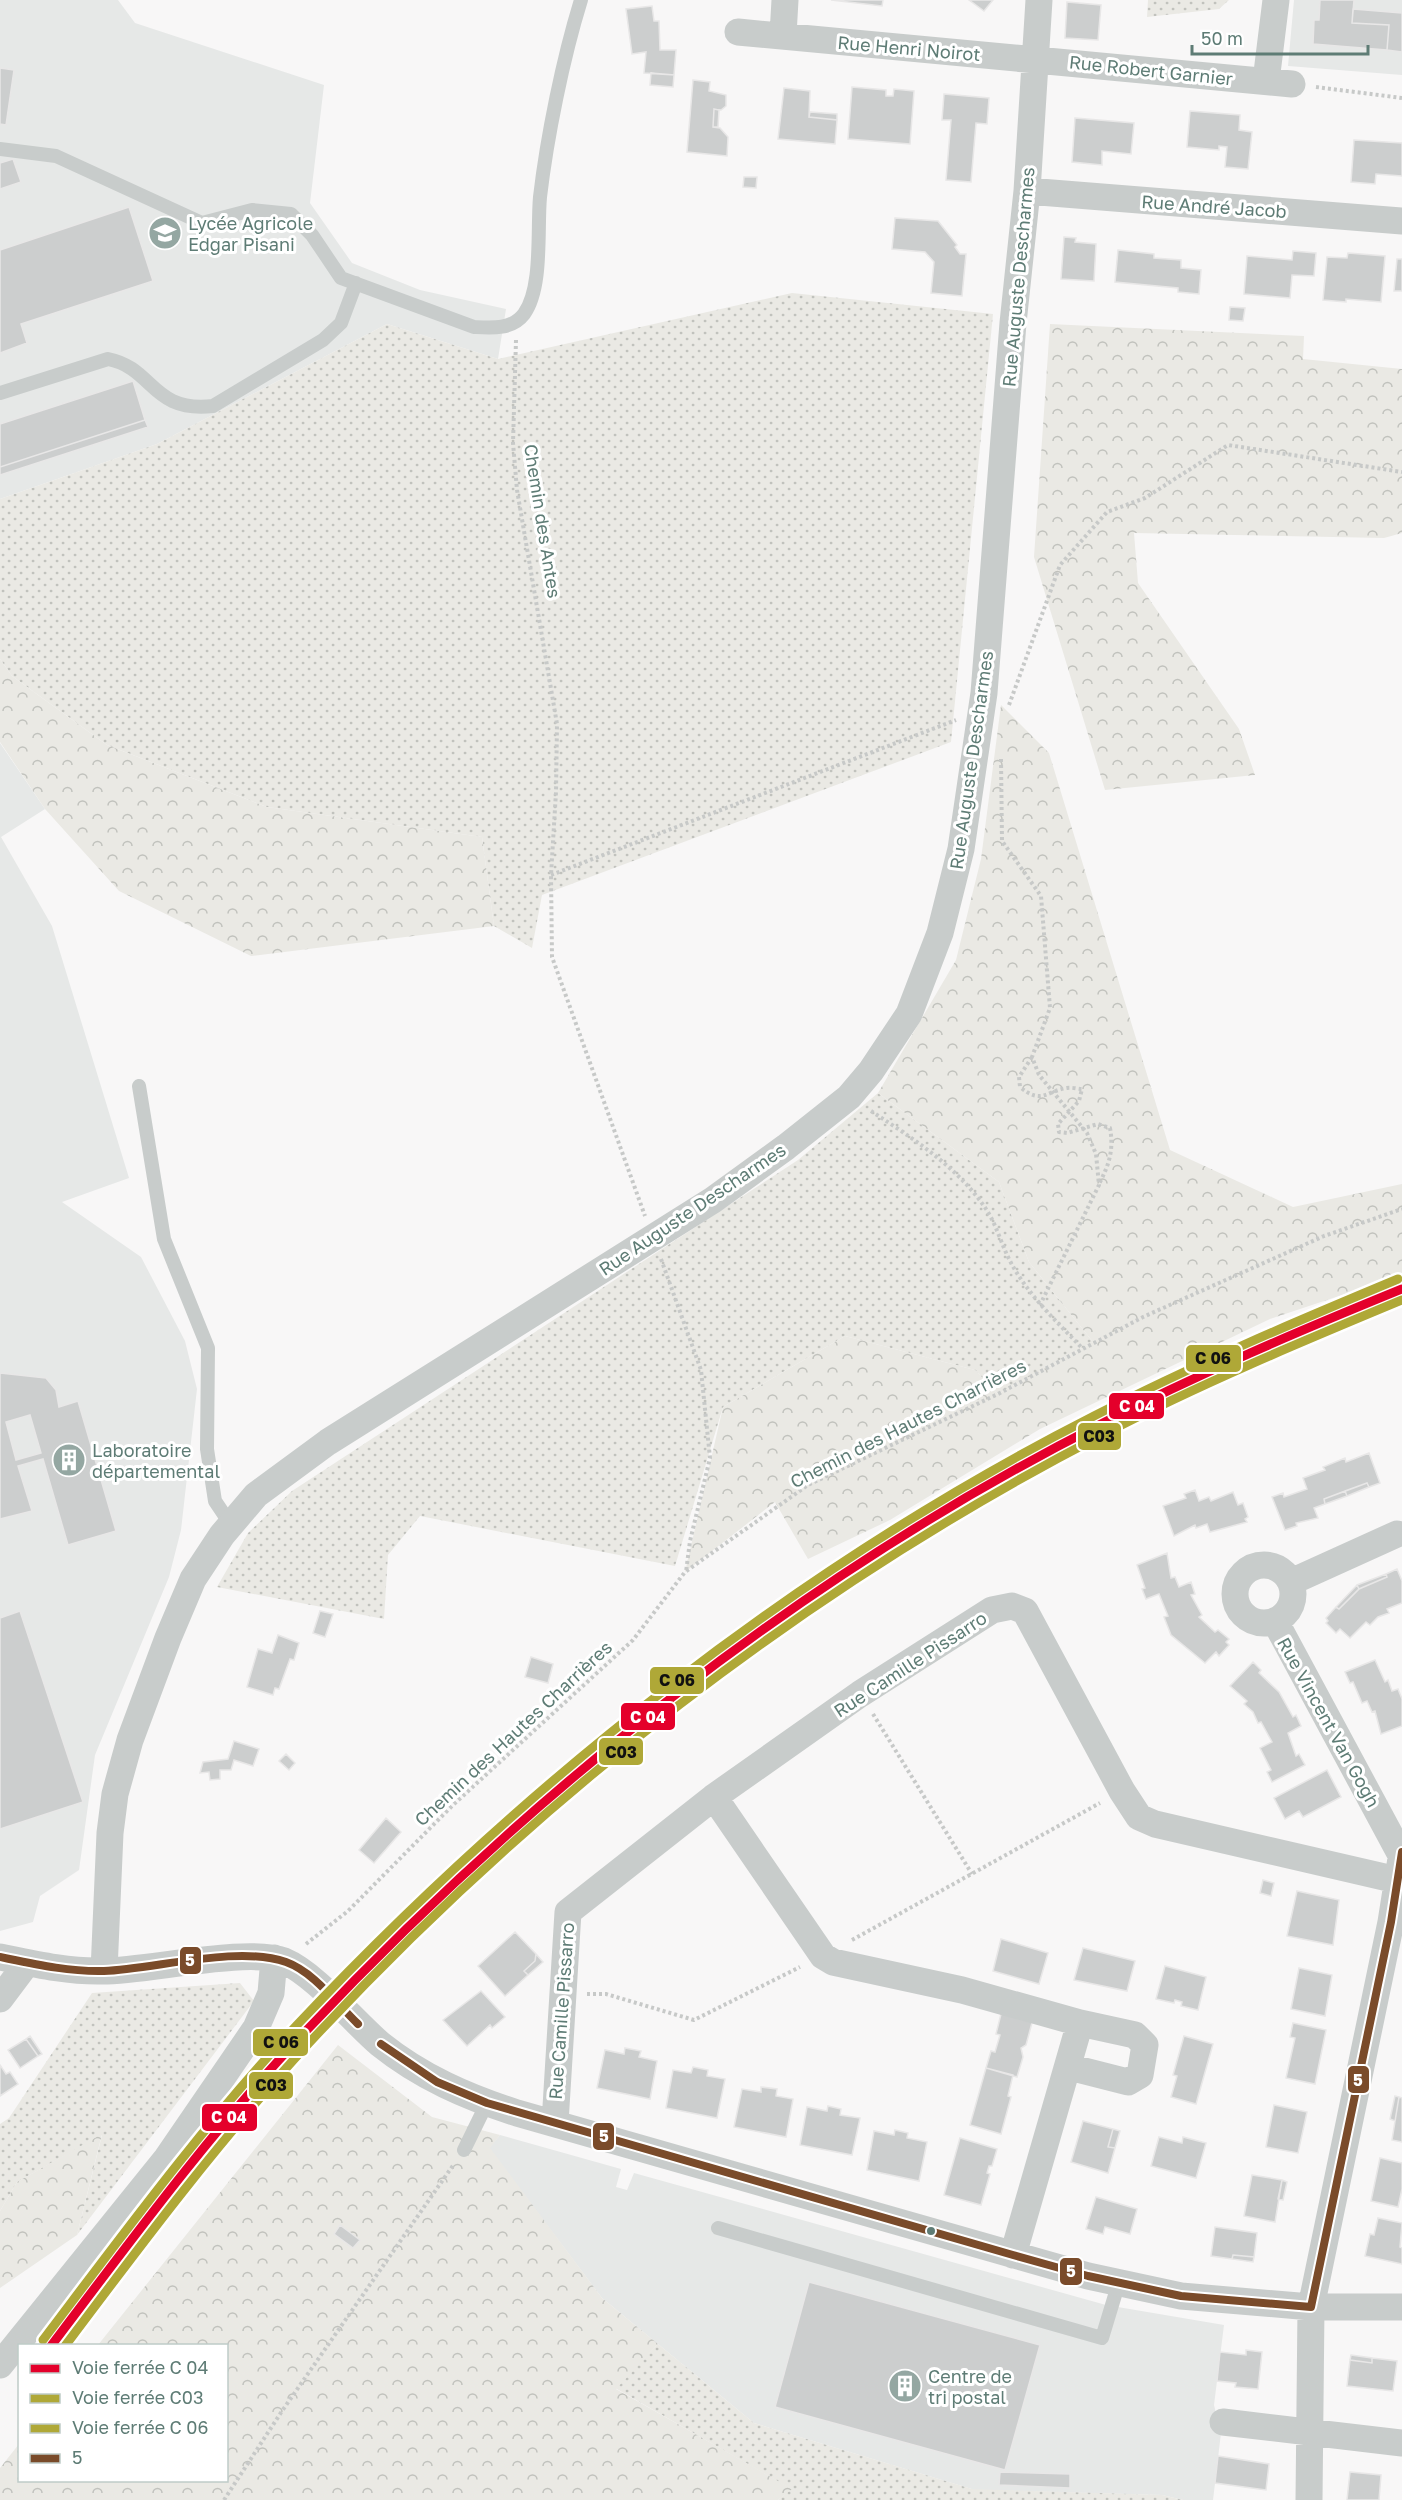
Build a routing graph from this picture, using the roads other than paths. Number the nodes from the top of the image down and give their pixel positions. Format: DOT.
graph roads {
  1 [pos="580,0"];
  2 [pos="785,0"];
  3 [pos="1039,0"];
  4 [pos="1276,0"];
  5 [pos="738,32"];
  6 [pos="783,35"];
  7 [pos="1036,58"];
  8 [pos="0,149"];
  9 [pos="1027,191"];
  10 [pos="1402,221"];
  11 [pos="356,283"];
  12 [pos="0,393"];
  13 [pos="139,1086"];
  14 [pos="231,1525"];
  15 [pos="1397,1534"];
  16 [pos="1291,1582"];
  17 [pos="1275,1621"];
  18 [pos="714,1797"];
  19 [pos="1400,1862"];
  20 [pos="0,1957"];
  21 [pos="279,1960"];
  22 [pos="27,1963"];
  23 [pos="104,1971"];
  24 [pos="0,1999"];
  25 [pos="1080,2023"];
  26 [pos="1069,2067"];
  27 [pos="487,2103"];
  28 [pos="555,2123"];
  29 [pos="464,2150"];
  30 [pos="718,2228"];
  31 [pos="1013,2255"];
  32 [pos="1119,2282"];
  33 [pos="1311,2307"];
  34 [pos="1402,2307"];
  35 [pos="0,2364"];
  36 [pos="1223,2422"];
  37 [pos="1310,2433"];
  38 [pos="1402,2443"];
  39 [pos="1309,2500"];
  1 -- 11 [label="lane"];
  2 -- 6 [label="street"];
  3 -- 7 [label="street, Rue Auguste Descharmes"];
  4 -- 7 [label="street, Rue Robert Garnier"];
  5 -- 6 [label="street, Rue Henri Noirot"];
  6 -- 7 [label="street, Rue Henri Noirot"];
  7 -- 9 [label="street, Rue Auguste Descharmes"];
  8 -- 11 [label="lane"];
  9 -- 10 [label="street, Rue André Jacob"];
  9 -- 14 [label="street, Rue Auguste Descharmes"];
  11 -- 12 [label="lane"];
  13 -- 14 [label="lane"];
  14 -- 23 [label="street, Rue Auguste Descharmes"];
  15 -- 16 [label="street"];
  16 -- 17 [label="street, Rue Vincent Van Gogh"];
  16 -- 17 [label="street, Rue Vincent Van Gogh"];
  17 -- 19 [label="street, Rue Vincent Van Gogh"];
  18 -- 19 [label="street, Rue Camille Pissarro"];
  18 -- 25 [label="street"];
  18 -- 28 [label="street, Rue Camille Pissarro"];
  19 -- 33 [label="street"];
  20 -- 22 [label="street"];
  21 -- 23 [label="street"];
  21 -- 27 [label="street"];
  21 -- 35 [label="street"];
  22 -- 23 [label="street"];
  22 -- 24 [label="street"];
  25 -- 26 [label="street"];
  25 -- 26 [label="street"];
  26 -- 31 [label="street"];
  27 -- 28 [label="street"];
  27 -- 29 [label="lane"];
  28 -- 31 [label="street"];
  30 -- 32 [label="lane"];
  31 -- 32 [label="street"];
  32 -- 33 [label="street"];
  33 -- 34 [label="street"];
  33 -- 37 [label="street"];
  36 -- 37 [label="street"];
  37 -- 38 [label="street"];
  37 -- 39 [label="street"];
}
